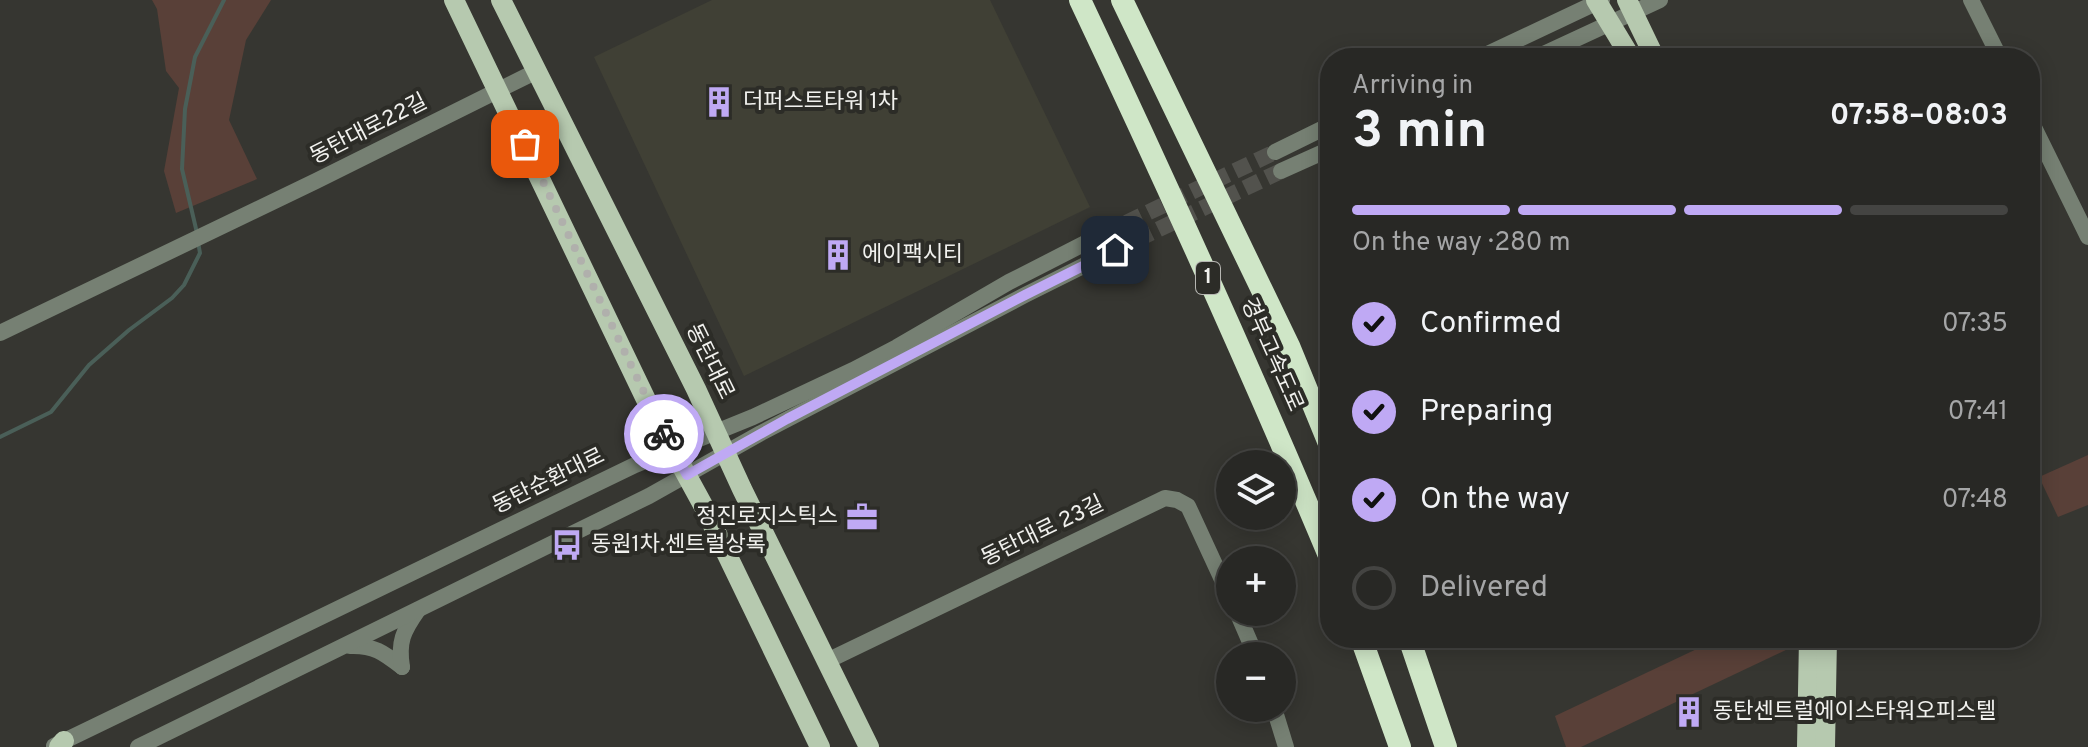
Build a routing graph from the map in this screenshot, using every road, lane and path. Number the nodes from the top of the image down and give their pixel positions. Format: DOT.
graph roads {
  1 [pos="454,0"];
  2 [pos="501,0"];
  3 [pos="1080,0"];
  4 [pos="1122,0"];
  5 [pos="1660,0"];
  6 [pos="1971,0"];
  7 [pos="1598,1"];
  8 [pos="1630,6"];
  9 [pos="1610,23"];
  10 [pos="1500,48"];
  11 [pos="1556,48"];
  12 [pos="1625,48"];
  13 [pos="1650,48"];
  14 [pos="1995,48"];
  15 [pos="537,71"];
  16 [pos="499,89"];
  17 [pos="1320,130"];
  18 [pos="2040,139"];
  19 [pos="1275,152"];
  20 [pos="1320,153"];
  21 [pos="1281,171"];
  22 [pos="1105,233"];
  23 [pos="2088,237"];
  24 [pos="1115,250"];
  25 [pos="0,333"];
  26 [pos="1320,422"];
  27 [pos="716,432"];
  28 [pos="672,450"];
  29 [pos="725,453"];
  30 [pos="687,475"];
  31 [pos="1320,534"];
  32 [pos="1216,567"];
  33 [pos="419,609"];
  34 [pos="344,646"];
  35 [pos="1365,648"];
  36 [pos="1412,648"];
  37 [pos="1809,648"];
  38 [pos="1827,648"];
  39 [pos="827,661"];
  40 [pos="1278,722"];
  41 [pos="59,745"];
  42 [pos="138,747"];
  43 [pos="820,747"];
  44 [pos="869,747"];
  45 [pos="1286,747"];
  46 [pos="1400,747"];
  47 [pos="1446,747"];
  48 [pos="1807,747"];
  49 [pos="1825,747"];
  1 -- 16 [label="main road"];
  2 -- 15 [label="main road, 동탄대로"];
  3 -- 31 [label="highway, 경부고속도로 / 1"];
  4 -- 26 [label="highway, 경부고속도로 / 1"];
  5 -- 8 [label="street"];
  6 -- 14 [label="street"];
  7 -- 9 [label="main road"];
  7 -- 10 [label="street"];
  8 -- 9 [label="street"];
  8 -- 13 [label="main road"];
  9 -- 11 [label="street"];
  9 -- 12 [label="main road"];
  15 -- 16 [label="street, 동탄대로22길"];
  15 -- 27 [label="main road, 동탄대로"];
  16 -- 25 [label="street, 동탄대로22길"];
  16 -- 28 [label="main road"];
  17 -- 19 [label="street"];
  18 -- 23 [label="street"];
  20 -- 21 [label="street"];
  22 -- 27 [label="street, 동탄순환대로"];
  24 -- 29 [label="street"];
  27 -- 28 [label="street, 동탄순환대로"];
  27 -- 29 [label="main road, 동탄대로"];
  28 -- 30 [label="main road"];
  28 -- 41 [label="street, 동탄순환대로"];
  29 -- 30 [label="street"];
  29 -- 39 [label="main road, 동탄대로"];
  30 -- 33 [label="street"];
  30 -- 43 [label="main road"];
  32 -- 39 [label="street, 동탄대로 23길"];
  33 -- 34 [label="street"];
  33 -- 34 [label="street"];
  34 -- 42 [label="street"];
  35 -- 46 [label="highway"];
  36 -- 47 [label="highway"];
  37 -- 48 [label="main road"];
  38 -- 49 [label="main road"];
  39 -- 44 [label="main road, 동탄대로"];
  40 -- 45 [label="street"];
}
